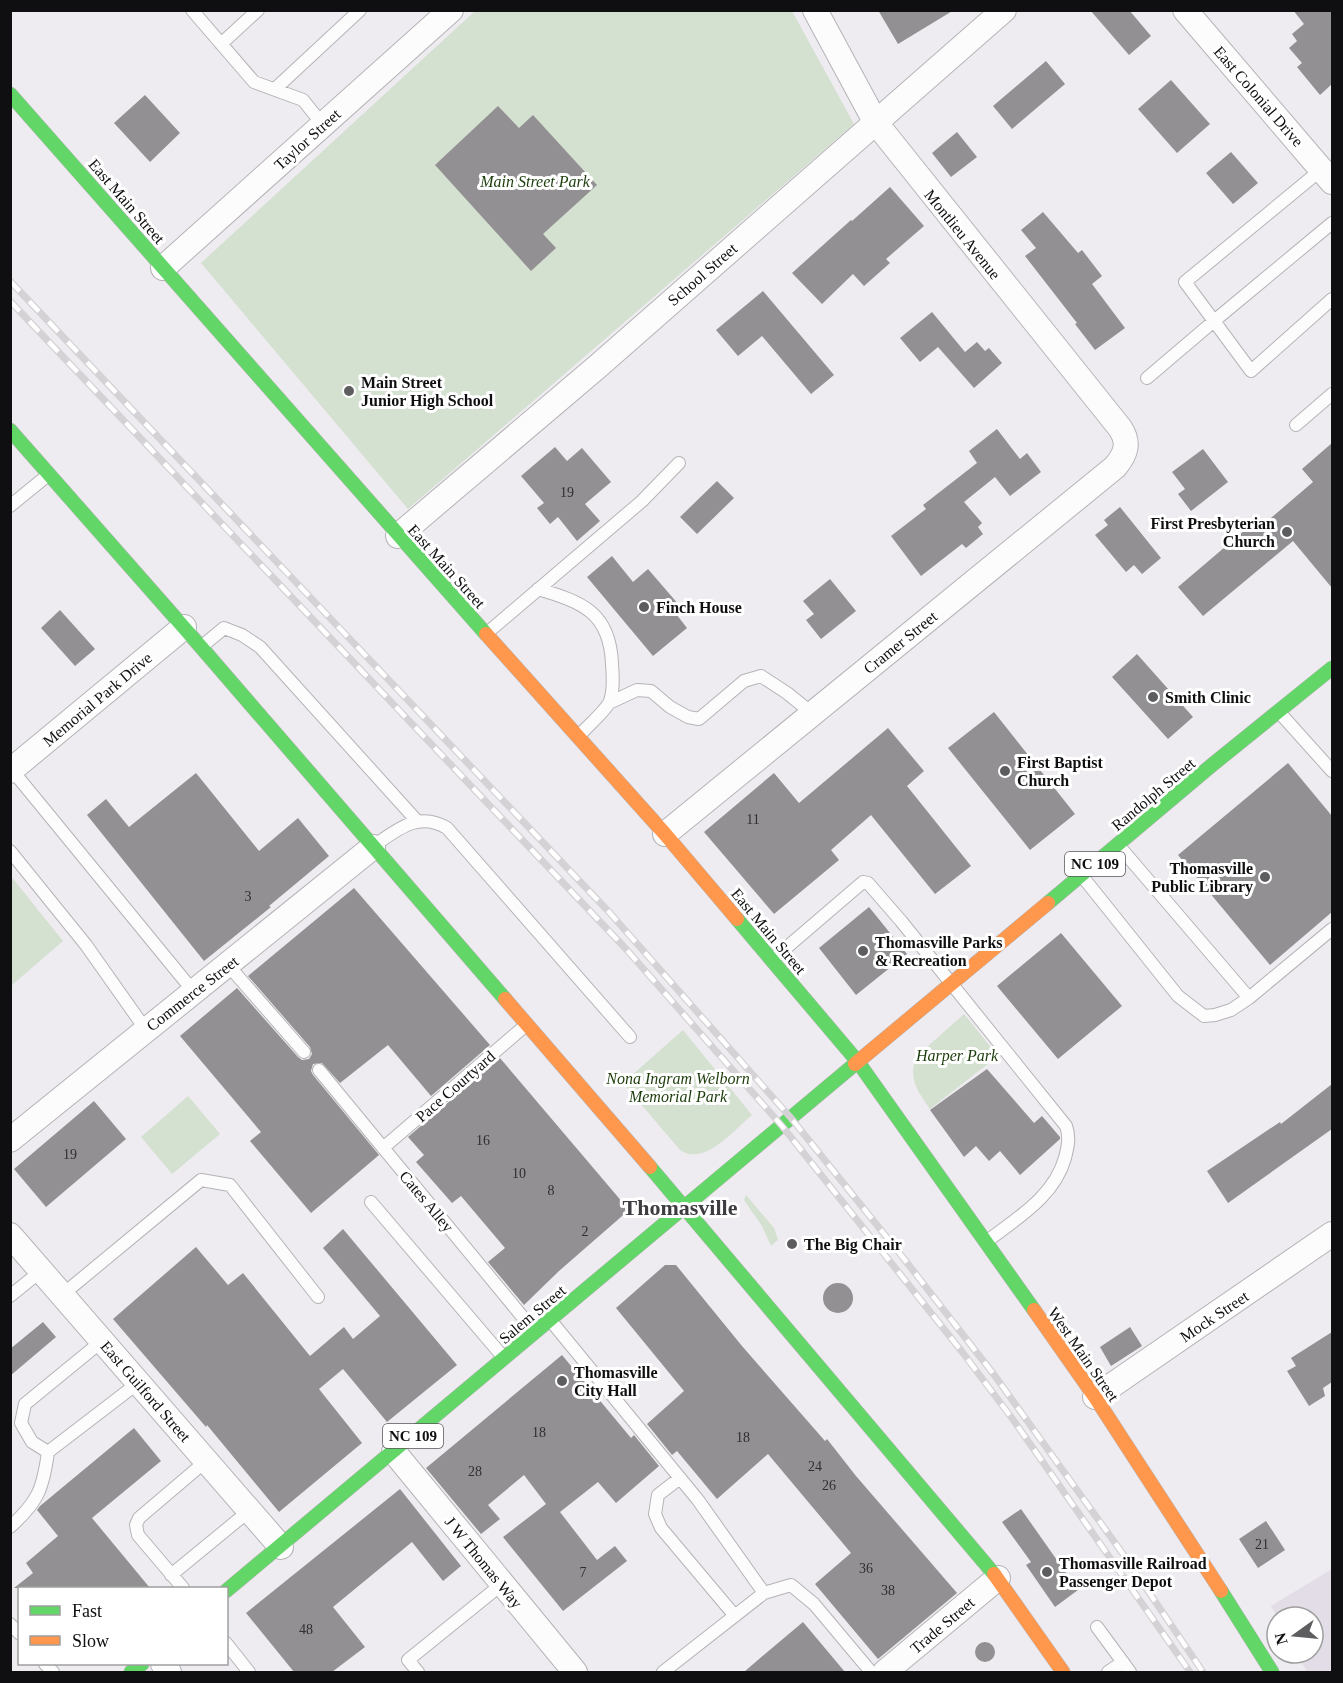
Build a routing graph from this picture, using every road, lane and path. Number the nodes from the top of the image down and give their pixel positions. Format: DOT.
graph roads {
  1 [pos="192,10"];
  2 [pos="258,10"];
  3 [pos="360,10"];
  4 [pos="451,10"];
  5 [pos="815,10"];
  6 [pos="1004,10"];
  7 [pos="1185,10"];
  8 [pos="221,44"];
  9 [pos="274,89"];
  10 [pos="10,94"];
  11 [pos="876,123"];
  12 [pos="323,125"];
  13 [pos="1330,178"];
  14 [pos="1332,224"];
  15 [pos="163,268"];
  16 [pos="1332,299"];
  17 [pos="1214,321"];
  18 [pos="1147,378"];
  19 [pos="1332,394"];
  20 [pos="1296,425"];
  21 [pos="10,430"];
  22 [pos="1127,445"];
  23 [pos="679,463"];
  24 [pos="49,474"];
  25 [pos="10,506"];
  26 [pos="398,536"];
  27 [pos="538,590"];
  28 [pos="184,627"];
  29 [pos="486,634"];
  30 [pos="201,647"];
  31 [pos="1332,668"];
  32 [pos="609,703"];
  33 [pos="1278,711"];
  34 [pos="813,714"];
  35 [pos="578,737"];
  36 [pos="11,771"];
  37 [pos="1332,771"];
  38 [pos="417,821"];
  39 [pos="665,834"];
  40 [pos="1118,845"];
  41 [pos="373,847"];
  42 [pos="10,851"];
  43 [pos="1082,875"];
  44 [pos="1332,929"];
  45 [pos="772,960"];
  46 [pos="228,965"];
  47 [pos="952,984"];
  48 [pos="194,992"];
  49 [pos="1249,998"];
  50 [pos="527,1024"];
  51 [pos="146,1030"];
  52 [pos="630,1037"];
  53 [pos="304,1052"];
  54 [pos="858,1062"];
  55 [pos="319,1070"];
  56 [pos="10,1140"];
  57 [pos="382,1148"];
  58 [pos="370,1202"];
  59 [pos="685,1207"];
  60 [pos="1332,1234"];
  61 [pos="10,1235"];
  62 [pos="986,1242"];
  63 [pos="41,1271"];
  64 [pos="62,1295"];
  65 [pos="10,1296"];
  66 [pos="318,1297"];
  67 [pos="550,1320"];
  68 [pos="536,1333"];
  69 [pos="102,1341"];
  70 [pos="505,1359"];
  71 [pos="138,1383"];
  72 [pos="1095,1397"];
  73 [pos="48,1452"];
  74 [pos="393,1452"];
  75 [pos="206,1461"];
  76 [pos="680,1478"];
  77 [pos="249,1511"];
  78 [pos="10,1527"];
  79 [pos="280,1547"];
  80 [pos="171,1575"];
  81 [pos="998,1578"];
  82 [pos="502,1584"];
  83 [pos="182,1587"];
  84 [pos="228,1590"];
  85 [pos="764,1593"];
  86 [pos="735,1616"];
  87 [pos="1097,1627"];
  88 [pos="228,1646"];
  89 [pos="1126,1667"];
  90 [pos="249,1672"];
  91 [pos="418,1672"];
  92 [pos="575,1672"];
  93 [pos="663,1672"];
  94 [pos="871,1672"];
  95 [pos="885,1672"];
  96 [pos="1063,1672"];
  97 [pos="1108,1672"];
  98 [pos="1272,1672"];
  1 -- 8 [label="lane"];
  2 -- 8 [label="lane"];
  3 -- 9 [label="lane"];
  4 -- 12 [label="street, Taylor Street"];
  5 -- 11 [label="street, Montlieu Avenue"];
  6 -- 11 [label="street, School Street"];
  7 -- 13 [label="street, East Colonial Drive"];
  8 -- 9 [label="lane"];
  9 -- 12 [label="lane"];
  10 -- 15 [label="main road, East Main Street"];
  11 -- 22 [label="street, Montlieu Avenue"];
  11 -- 26 [label="street, School Street"];
  12 -- 15 [label="street, Taylor Street"];
  13 -- 17 [label="lane"];
  14 -- 17 [label="lane"];
  15 -- 26 [label="main road, East Main Street"];
  16 -- 17 [label="lane"];
  17 -- 18 [label="lane"];
  19 -- 20 [label="lane"];
  21 -- 24 [label="main road"];
  22 -- 34 [label="street, Cramer Street"];
  23 -- 27 [label="lane"];
  24 -- 25 [label="lane"];
  24 -- 28 [label="main road"];
  26 -- 29 [label="main road, East Main Street"];
  27 -- 29 [label="lane"];
  27 -- 32 [label="lane"];
  28 -- 30 [label="main road"];
  28 -- 36 [label="street, Memorial Park Drive"];
  29 -- 35 [label="main road, East Main Street"];
  30 -- 38 [label="lane"];
  30 -- 41 [label="main road"];
  31 -- 33 [label="main road, Randolph Street / NC 109"];
  32 -- 34 [label="lane"];
  32 -- 35 [label="lane"];
  33 -- 37 [label="lane"];
  33 -- 40 [label="main road, Randolph Street / NC 109"];
  34 -- 39 [label="street, Cramer Street"];
  35 -- 39 [label="main road, East Main Street"];
  36 -- 48 [label="lane"];
  38 -- 41 [label="lane"];
  38 -- 52 [label="lane"];
  39 -- 45 [label="main road, East Main Street"];
  40 -- 43 [label="main road, Randolph Street / NC 109"];
  40 -- 49 [label="lane"];
  41 -- 46 [label="street, Commerce Street"];
  41 -- 50 [label="main road"];
  42 -- 51 [label="lane"];
  43 -- 47 [label="main road, Randolph Street / NC 109"];
  43 -- 49 [label="lane"];
  44 -- 49 [label="lane"];
  45 -- 47 [label="lane"];
  45 -- 54 [label="main road, East Main Street"];
  46 -- 48 [label="street, Commerce Street"];
  46 -- 53 [label="lane"];
  47 -- 54 [label="main road, Randolph Street / NC 109"];
  47 -- 62 [label="lane"];
  48 -- 51 [label="street, Commerce Street"];
  50 -- 57 [label="lane, Pace Courtyard"];
  50 -- 59 [label="main road"];
  51 -- 56 [label="street, Commerce Street"];
  54 -- 59 [label="main road, Salem Street / NC 109"];
  54 -- 62 [label="main road, West Main Street"];
  55 -- 57 [label="lane, Cates Alley"];
  57 -- 68 [label="lane, Cates Alley"];
  58 -- 70 [label="lane"];
  59 -- 67 [label="main road, Salem Street / NC 109"];
  59 -- 81 [label="main road"];
  60 -- 72 [label="street, Mock Street"];
  61 -- 63 [label="street, East Guilford Street"];
  62 -- 72 [label="main road, West Main Street"];
  63 -- 64 [label="street, East Guilford Street"];
  63 -- 65 [label="lane"];
  64 -- 66 [label="lane"];
  64 -- 69 [label="street, East Guilford Street"];
  67 -- 68 [label="main road, Salem Street / NC 109"];
  67 -- 76 [label="lane"];
  68 -- 70 [label="main road, Salem Street / NC 109"];
  69 -- 71 [label="street, East Guilford Street"];
  69 -- 73 [label="lane"];
  70 -- 74 [label="main road, Salem Street / NC 109"];
  71 -- 73 [label="lane"];
  71 -- 75 [label="street, East Guilford Street"];
  72 -- 98 [label="main road, West Main Street"];
  73 -- 78 [label="lane"];
  74 -- 79 [label="main road, Salem Street / NC 109"];
  74 -- 82 [label="street, J W Thomas Way"];
  75 -- 77 [label="street, East Guilford Street"];
  75 -- 80 [label="lane"];
  76 -- 85 [label="lane"];
  76 -- 86 [label="lane"];
  77 -- 79 [label="street, East Guilford Street"];
  77 -- 80 [label="lane"];
  79 -- 84 [label="main road, Salem Street / NC 109"];
  80 -- 83 [label="lane"];
  81 -- 95 [label="street, Trade Street"];
  81 -- 96 [label="main road"];
  82 -- 91 [label="lane"];
  82 -- 92 [label="street, J W Thomas Way"];
  85 -- 86 [label="lane"];
  85 -- 94 [label="lane"];
  86 -- 93 [label="lane"];
  87 -- 89 [label="lane"];
  88 -- 90 [label="lane"];
  89 -- 97 [label="lane"];
}
